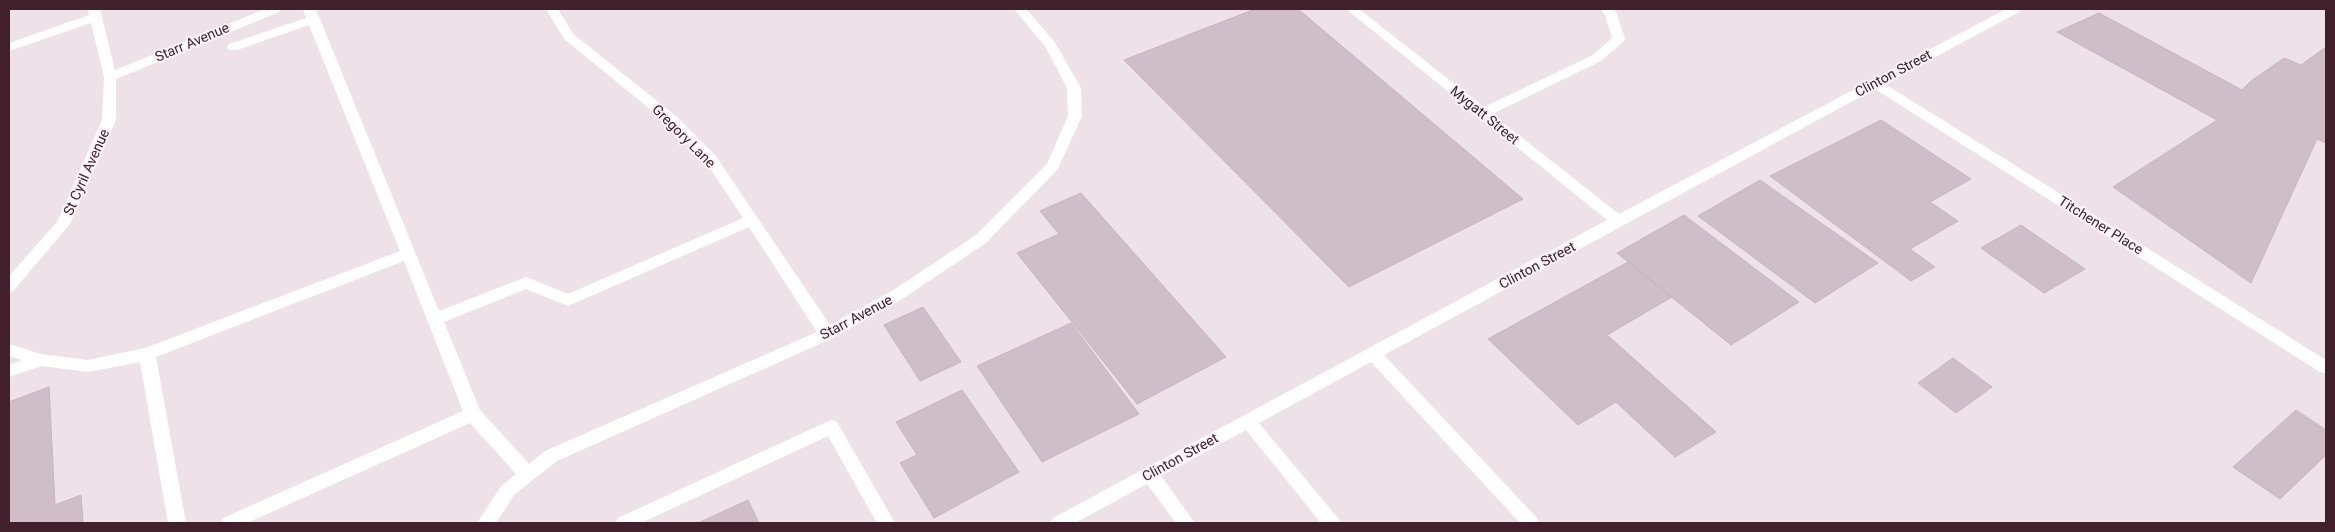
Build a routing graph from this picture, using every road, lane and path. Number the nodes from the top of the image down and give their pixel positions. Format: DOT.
graph roads {
  1 [pos="275,9"];
  2 [pos="552,9"];
  3 [pos="1020,9"];
  4 [pos="1352,9"];
  5 [pos="1606,9"];
  6 [pos="2015,9"];
  7 [pos="95,13"];
  8 [pos="312,14"];
  9 [pos="9,47"];
  10 [pos="233,47"];
  11 [pos="110,77"];
  12 [pos="1875,83"];
  13 [pos="1483,114"];
  14 [pos="752,220"];
  15 [pos="1618,221"];
  16 [pos="409,253"];
  17 [pos="9,286"];
  18 [pos="435,319"];
  19 [pos="827,334"];
  20 [pos="9,350"];
  21 [pos="1373,353"];
  22 [pos="147,354"];
  23 [pos="41,360"];
  24 [pos="2326,368"];
  25 [pos="9,371"];
  26 [pos="473,414"];
  27 [pos="1248,421"];
  28 [pos="527,474"];
  29 [pos="1150,474"];
  30 [pos="177,523"];
  31 [pos="229,523"];
  32 [pos="486,523"];
  33 [pos="624,523"];
  34 [pos="886,523"];
  35 [pos="1059,523"];
  36 [pos="1186,523"];
  37 [pos="1332,523"];
  38 [pos="1531,523"];
  1 -- 11 [label="street, Starr Avenue"];
  2 -- 14 [label="street, Gregory Lane"];
  3 -- 19 [label="street, Starr Avenue"];
  4 -- 13 [label="street, Mygatt Street"];
  5 -- 13 [label="street"];
  6 -- 12 [label="street, Clinton Street"];
  7 -- 9 [label="street"];
  7 -- 11 [label="street, St Cyril Avenue"];
  8 -- 10 [label="street"];
  8 -- 16 [label="street"];
  11 -- 17 [label="street, St Cyril Avenue"];
  12 -- 15 [label="street, Clinton Street"];
  12 -- 24 [label="street, Titchener Place"];
  13 -- 15 [label="street, Mygatt Street"];
  14 -- 18 [label="street"];
  14 -- 19 [label="street, Gregory Lane"];
  15 -- 21 [label="street, Clinton Street"];
  16 -- 18 [label="street"];
  16 -- 22 [label="street"];
  18 -- 26 [label="street"];
  19 -- 28 [label="street, Starr Avenue"];
  20 -- 23 [label="street"];
  21 -- 27 [label="street, Clinton Street"];
  21 -- 38 [label="street"];
  22 -- 23 [label="street"];
  22 -- 30 [label="street"];
  23 -- 25 [label="street"];
  26 -- 28 [label="street"];
  26 -- 31 [label="street"];
  27 -- 29 [label="street, Clinton Street"];
  27 -- 37 [label="street"];
  28 -- 32 [label="street, Starr Avenue"];
  29 -- 35 [label="street, Clinton Street"];
  29 -- 36 [label="street"];
  33 -- 34 [label="street"];
}
